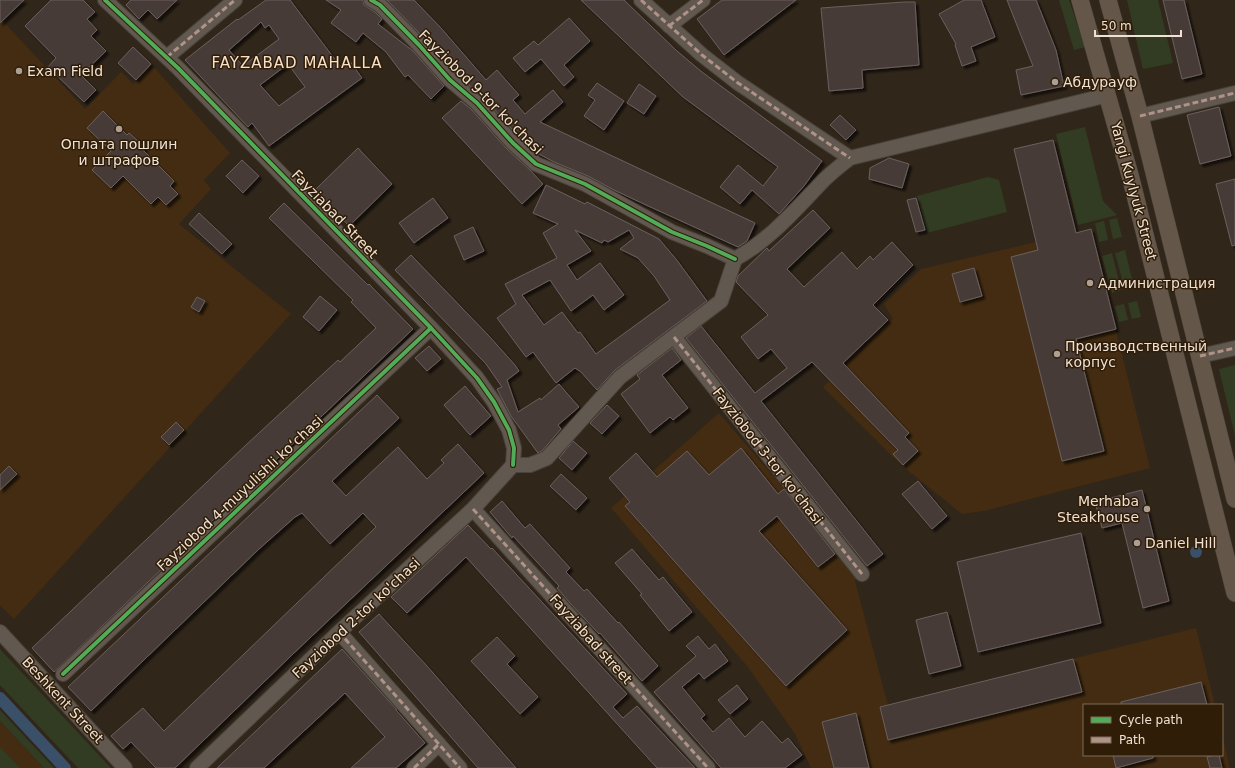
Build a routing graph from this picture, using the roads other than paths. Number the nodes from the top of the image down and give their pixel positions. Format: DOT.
graph roads {
  1 [pos="105,0"];
  2 [pos="235,0"];
  3 [pos="371,0"];
  4 [pos="641,0"];
  5 [pos="703,0"];
  6 [pos="1109,3"];
  7 [pos="1082,7"];
  8 [pos="669,26"];
  9 [pos="167,57"];
  10 [pos="1235,93"];
  11 [pos="1108,95"];
  12 [pos="1140,116"];
  13 [pos="850,158"];
  14 [pos="735,260"];
  15 [pos="431,328"];
  16 [pos="674,337"];
  17 [pos="1235,348"];
  18 [pos="1200,356"];
  19 [pos="1206,383"];
  20 [pos="1184,388"];
  21 [pos="513,465"];
  22 [pos="1235,499"];
  23 [pos="473,509"];
  24 [pos="862,574"];
  25 [pos="1235,593"];
  26 [pos="0,632"];
  27 [pos="339,632"];
  28 [pos="63,674"];
  29 [pos="439,744"];
  30 [pos="125,768"];
  31 [pos="197,768"];
  32 [pos="414,768"];
  33 [pos="460,768"];
  34 [pos="708,768"];
  1 -- 9 [label="street, Fayziabad Street"];
  2 -- 9 [label="street"];
  3 -- 14 [label="street, Fayziobod 9-tor ko'chasi"];
  4 -- 8 [label="street"];
  5 -- 8 [label="street"];
  6 -- 7 [label="main road"];
  6 -- 12 [label="main road, Yangi Kuylyuk Street"];
  7 -- 11 [label="main road, Yangi Kuylyuk Street"];
  8 -- 13 [label="street"];
  9 -- 15 [label="street, Fayziabad Street"];
  10 -- 12 [label="street"];
  11 -- 13 [label="street"];
  11 -- 20 [label="main road, Yangi Kuylyuk Street"];
  12 -- 18 [label="main road, Yangi Kuylyuk Street"];
  13 -- 14 [label="street"];
  14 -- 16 [label="street"];
  15 -- 21 [label="street, Fayziabad Street"];
  15 -- 28 [label="street, Fayziobod 4-muyulishli koʻchasi"];
  16 -- 21 [label="street"];
  16 -- 24 [label="street, Fayziobod 3-tor ko'chasi"];
  17 -- 18 [label="street"];
  18 -- 19 [label="main road, Yangi Kuylyuk Street"];
  19 -- 20 [label="main road"];
  19 -- 22 [label="main road, Yangi Kuylyuk Street"];
  20 -- 25 [label="main road, Yangi Kuylyuk Street"];
  21 -- 23 [label="street, Fayziobod 2-tor ko'chasi"];
  23 -- 27 [label="street, Fayziobod 2-tor ko'chasi"];
  23 -- 34 [label="street, Fayziabad street"];
  26 -- 30 [label="street, Beshkent Street"];
  27 -- 29 [label="street"];
  27 -- 31 [label="street, Fayziobod 2-tor ko'chasi"];
  29 -- 32 [label="street"];
  29 -- 33 [label="street"];
}
